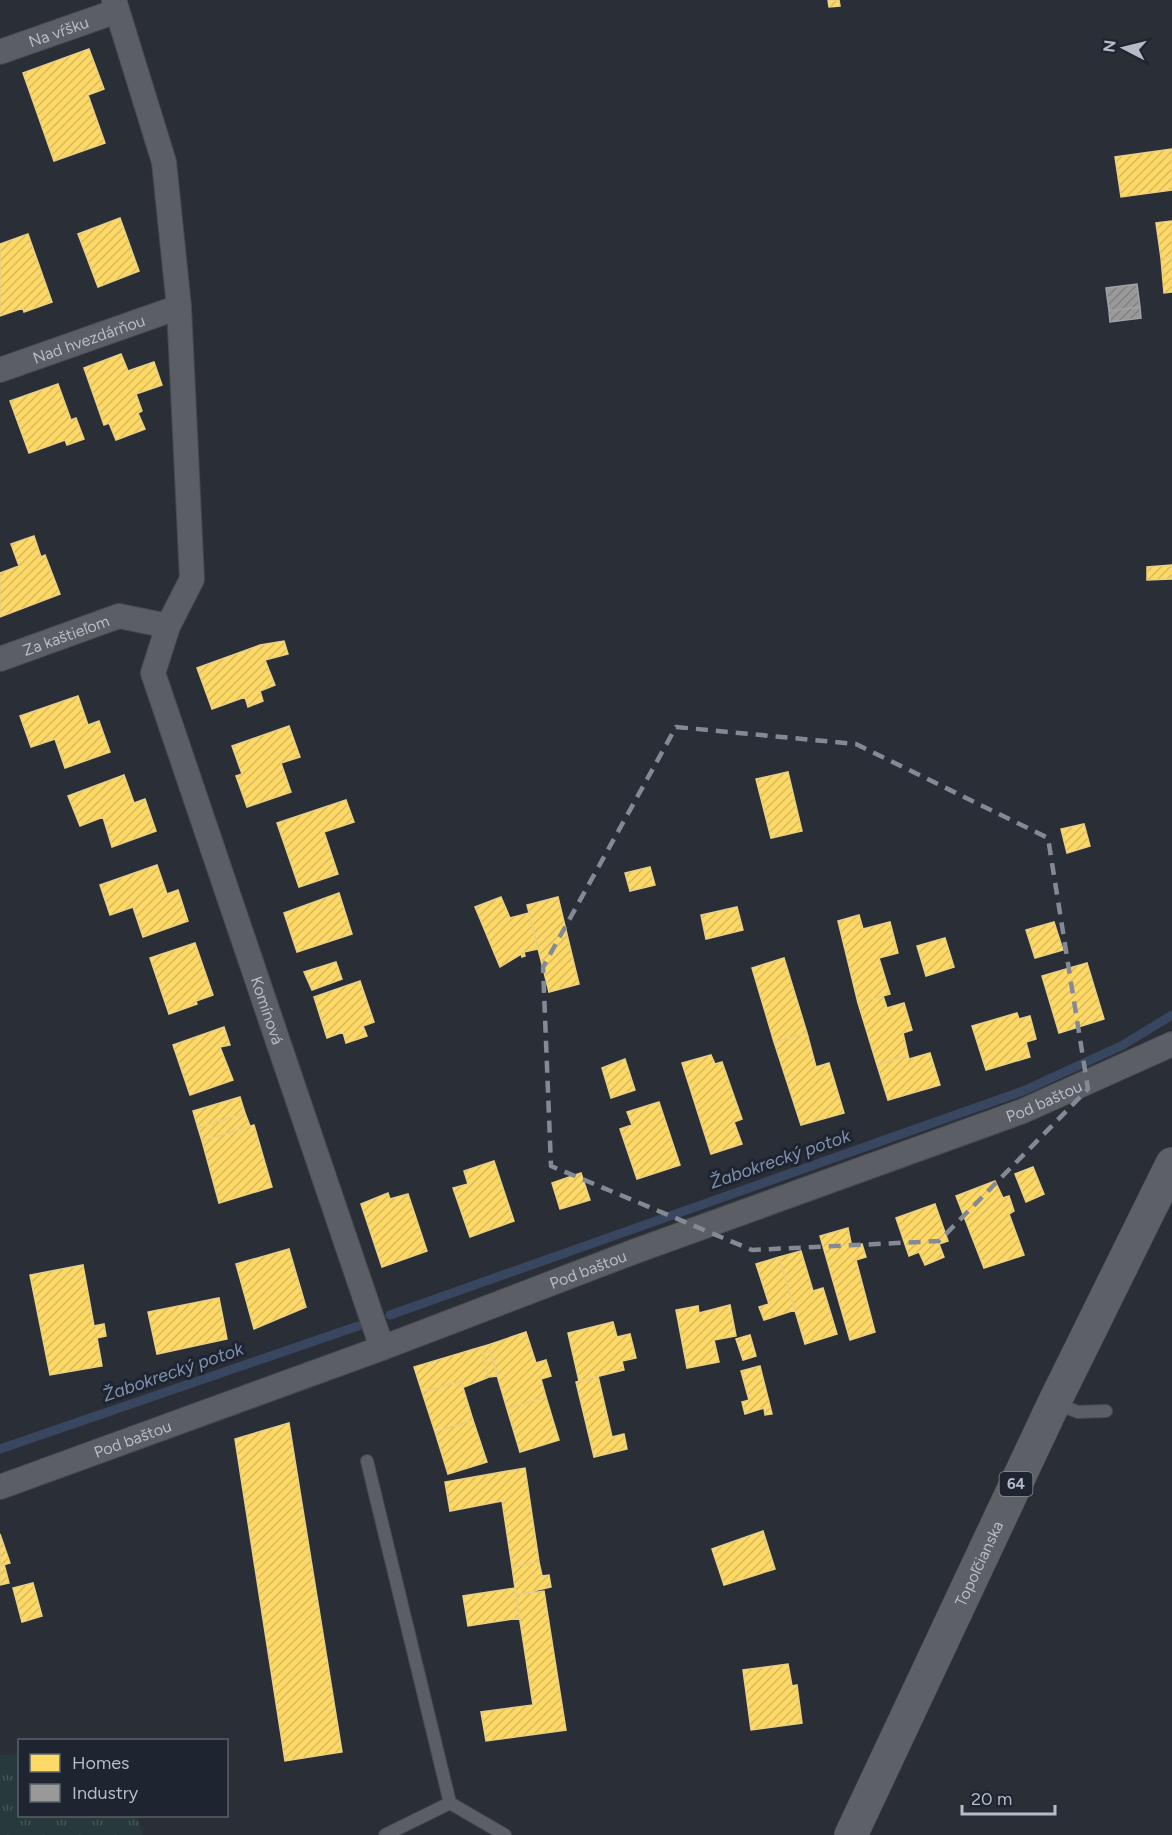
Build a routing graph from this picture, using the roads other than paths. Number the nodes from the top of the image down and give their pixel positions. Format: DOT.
graph roads {
  1 [pos="116,5"];
  2 [pos="0,52"];
  3 [pos="179,307"];
  4 [pos="0,370"];
  5 [pos="168,626"];
  6 [pos="0,659"];
  7 [pos="1172,1044"];
  8 [pos="1172,1164"];
  9 [pos="382,1348"];
  10 [pos="1054,1403"];
  11 [pos="1106,1411"];
  12 [pos="367,1461"];
  13 [pos="0,1488"];
  14 [pos="450,1803"];
  15 [pos="385,1835"];
  16 [pos="505,1835"];
  17 [pos="851,1835"];
  1 -- 2 [label="street, Na vŕšku"];
  1 -- 3 [label="street"];
  3 -- 4 [label="street, Nad hvezdárňou"];
  3 -- 5 [label="street"];
  5 -- 6 [label="street, Za kaštieľom"];
  5 -- 9 [label="street, Komínová"];
  7 -- 9 [label="street, Pod baštou"];
  8 -- 10 [label="main road, Topoľčianska / 64"];
  9 -- 13 [label="street, Pod baštou"];
  10 -- 11 [label="lane"];
  10 -- 17 [label="main road, Topoľčianska / 64"];
  12 -- 14 [label="lane"];
  14 -- 15 [label="lane"];
  14 -- 16 [label="lane"];
}
